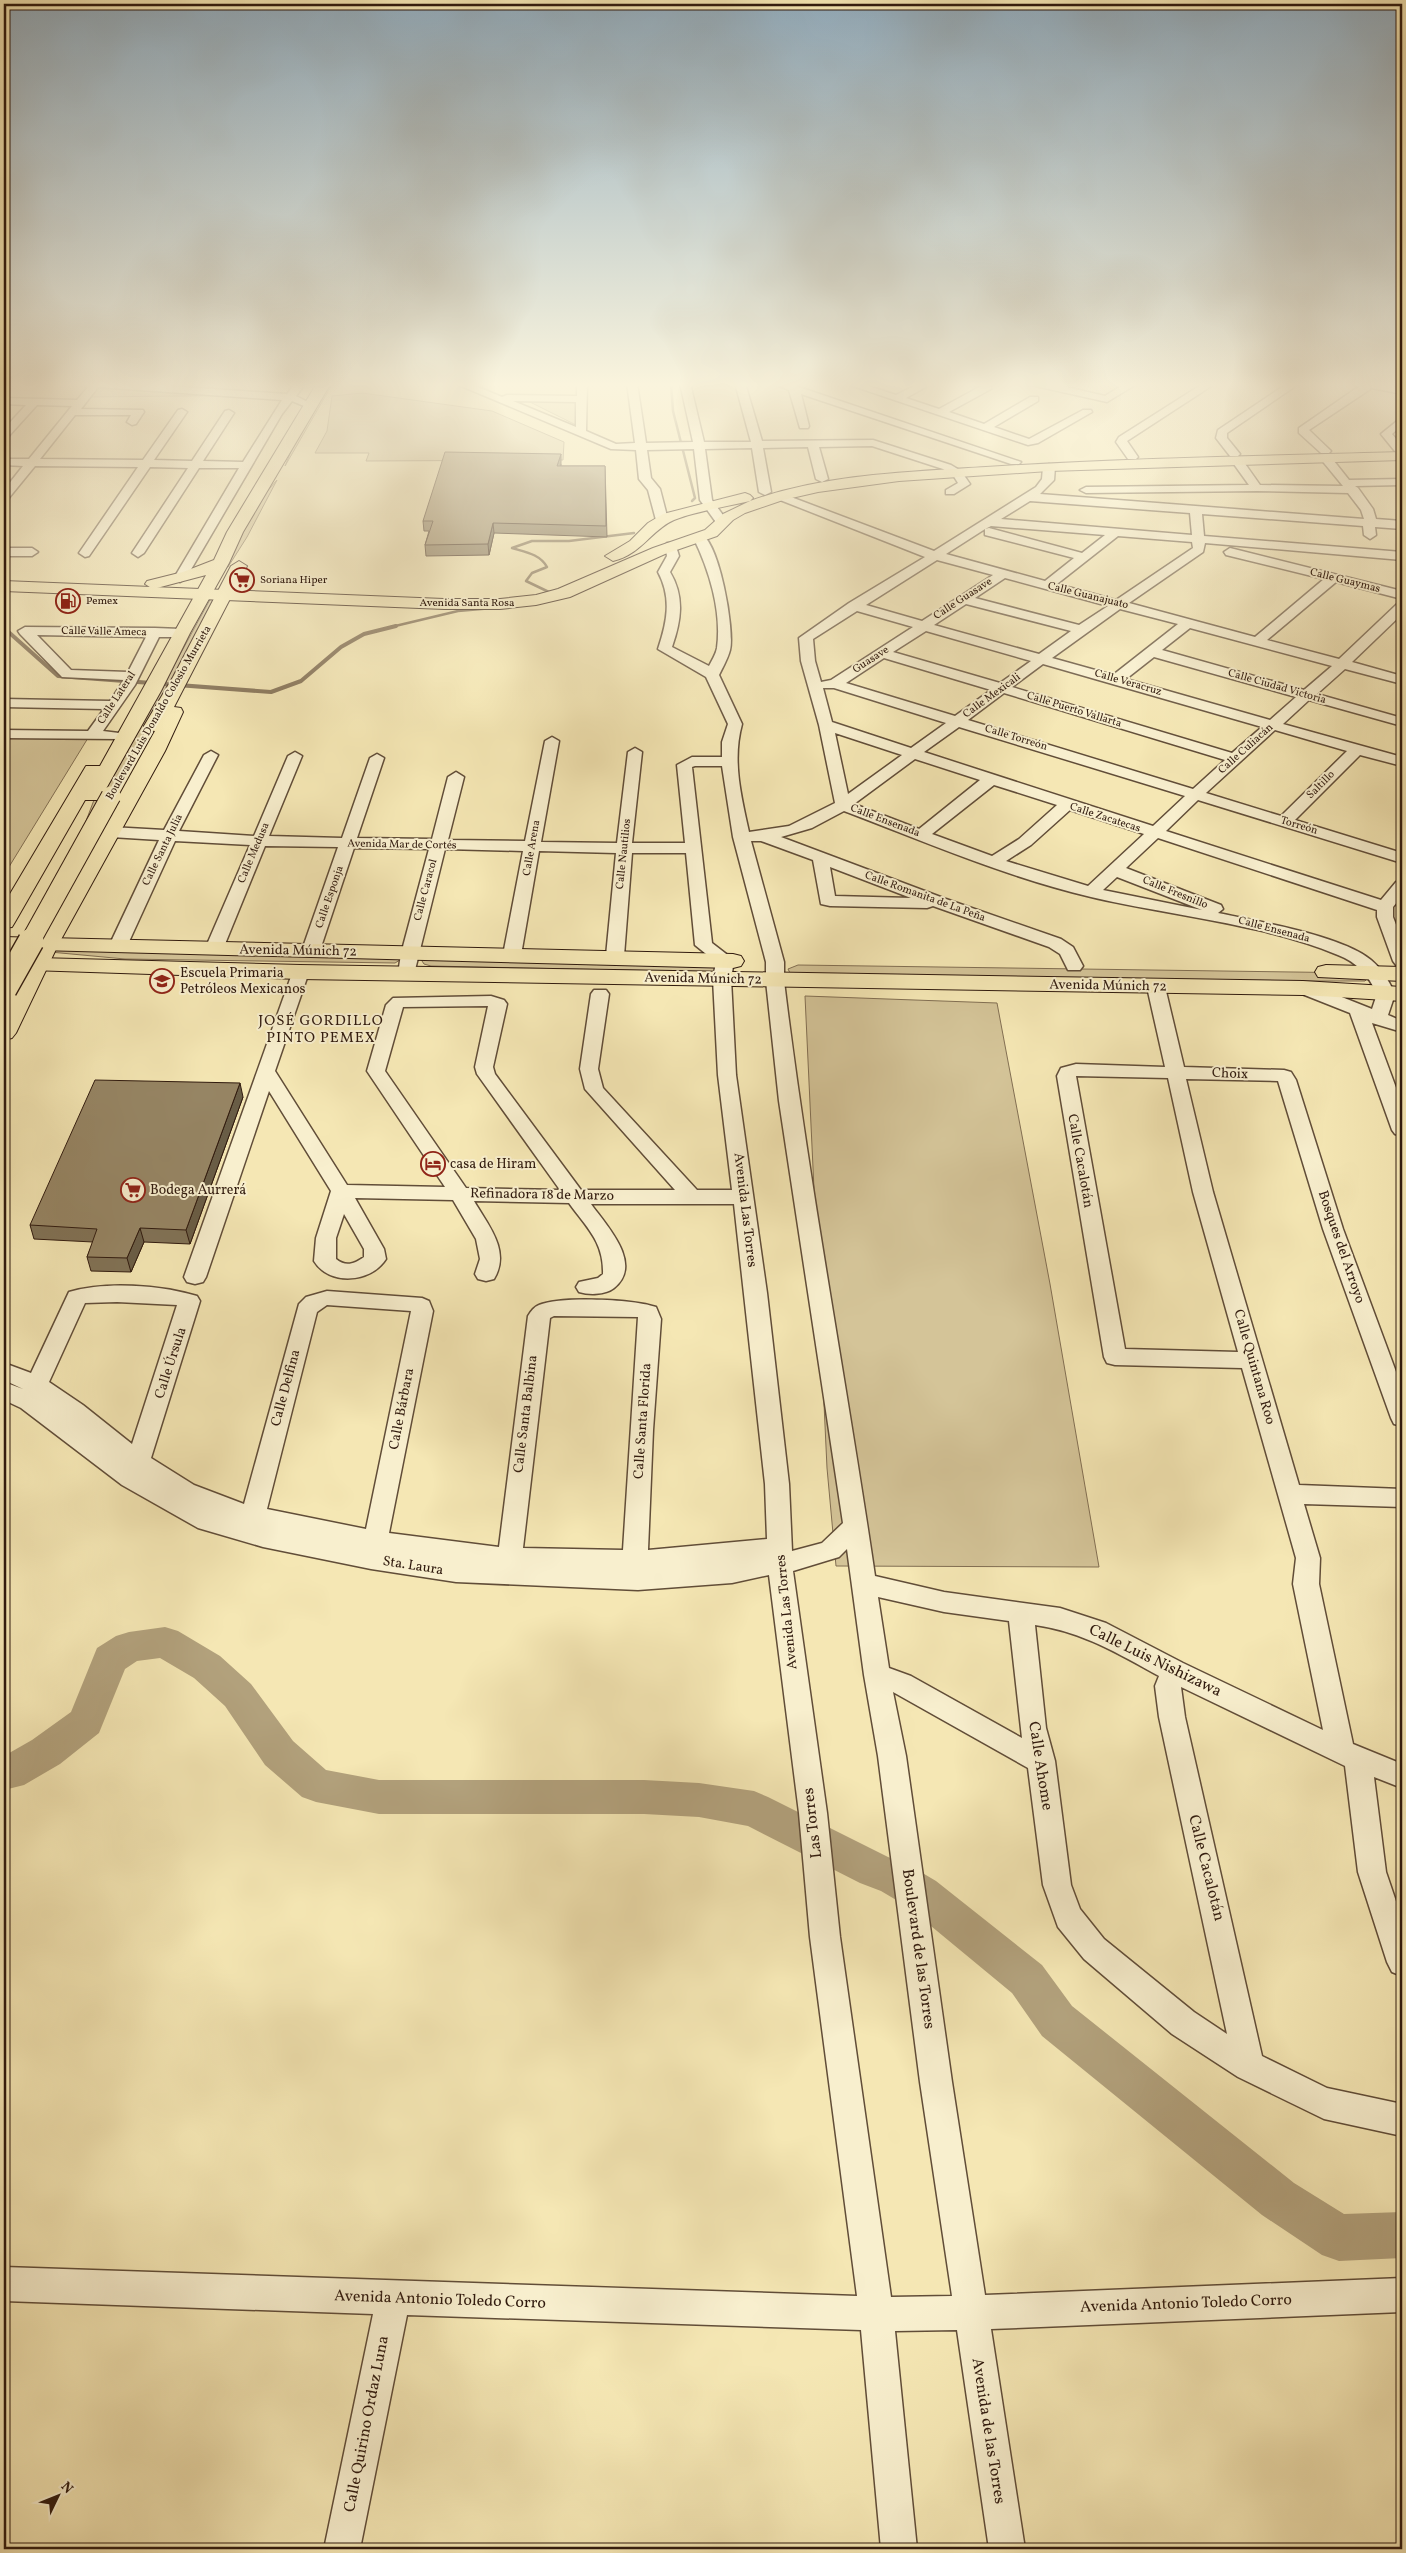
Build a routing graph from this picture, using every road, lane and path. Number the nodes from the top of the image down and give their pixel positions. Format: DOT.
graph roads {
  1 [pos="119,502"];
  2 [pos="170,502"];
  3 [pos="224,502"];
  4 [pos="252,502"];
  5 [pos="657,502"];
  6 [pos="707,502"];
  7 [pos="737,502"];
  8 [pos="756,502"];
  9 [pos="793,502"];
  10 [pos="1020,502"];
  11 [pos="1100,502"];
  12 [pos="1292,502"];
  13 [pos="1362,502"];
  14 [pos="711,508"];
  15 [pos="1196,510"];
  16 [pos="1286,517"];
  17 [pos="662,520"];
  18 [pos="722,522"];
  19 [pos="1371,523"];
  20 [pos="1402,525"];
  21 [pos="984,526"];
  22 [pos="1115,532"];
  23 [pos="645,536"];
  24 [pos="699,537"];
  25 [pos="1200,542"];
  26 [pos="676,544"];
  27 [pos="246,550"];
  28 [pos="4,552"];
  29 [pos="32,552"];
  30 [pos="85,553"];
  31 [pos="1372,553"];
  32 [pos="138,554"];
  33 [pos="936,556"];
  34 [pos="1402,556"];
  35 [pos="1084,557"];
  36 [pos="221,564"];
  37 [pos="1003,574"];
  38 [pos="4,578"];
  39 [pos="180,578"];
  40 [pos="1333,578"];
  41 [pos="1047,585"];
  42 [pos="4,586"];
  43 [pos="157,587"];
  44 [pos="226,591"];
  45 [pos="1402,595"];
  46 [pos="203,596"];
  47 [pos="963,599"];
  48 [pos="1120,604"];
  49 [pos="854,606"];
  50 [pos="1402,607"];
  51 [pos="1188,622"];
  52 [pos="924,625"];
  53 [pos="1081,630"];
  54 [pos="155,632"];
  55 [pos="181,633"];
  56 [pos="1258,642"];
  57 [pos="1152,652"];
  58 [pos="883,653"];
  59 [pos="1043,659"];
  60 [pos="1342,664"];
  61 [pos="712,675"];
  62 [pos="131,680"];
  63 [pos="1116,680"];
  64 [pos="1402,680"];
  65 [pos="835,684"];
  66 [pos="166,686"];
  67 [pos="815,687"];
  68 [pos="1004,688"];
  69 [pos="1308,695"];
  70 [pos="4,703"];
  71 [pos="113,705"];
  72 [pos="959,721"];
  73 [pos="1402,722"];
  74 [pos="1273,724"];
  75 [pos="826,725"];
  76 [pos="4,734"];
  77 [pos="92,736"];
  78 [pos="114,736"];
  79 [pos="552,741"];
  80 [pos="1357,749"];
  81 [pos="636,752"];
  82 [pos="912,754"];
  83 [pos="211,755"];
  84 [pos="295,756"];
  85 [pos="377,758"];
  86 [pos="1236,758"];
  87 [pos="729,762"];
  88 [pos="1402,762"];
  89 [pos="456,778"];
  90 [pos="990,780"];
  91 [pos="1196,795"];
  92 [pos="101,796"];
  93 [pos="843,805"];
  94 [pos="1066,805"];
  95 [pos="1285,821"];
  96 [pos="111,832"];
  97 [pos="922,834"];
  98 [pos="1154,834"];
  99 [pos="169,836"];
  100 [pos="741,837"];
  101 [pos="766,837"];
  102 [pos="259,841"];
  103 [pos="348,844"];
  104 [pos="438,845"];
  105 [pos="532,846"];
  106 [pos="693,846"];
  107 [pos="624,847"];
  108 [pos="1402,858"];
  109 [pos="821,859"];
  110 [pos="993,863"];
  111 [pos="1115,870"];
  112 [pos="1402,885"];
  113 [pos="1091,892"];
  114 [pos="17,900"];
  115 [pos="940,903"];
  116 [pos="69,905"];
  117 [pos="1385,908"];
  118 [pos="1234,920"];
  119 [pos="4,922"];
  120 [pos="4,944"];
  121 [pos="118,946"];
  122 [pos="214,949"];
  123 [pos="312,950"];
  124 [pos="43,955"];
  125 [pos="4,956"];
  126 [pos="512,956"];
  127 [pos="615,956"];
  128 [pos="1402,961"];
  129 [pos="408,964"];
  130 [pos="4,965"];
  131 [pos="1074,966"];
  132 [pos="724,970"];
  133 [pos="775,971"];
  134 [pos="300,972"];
  135 [pos="1402,974"];
  136 [pos="1156,987"];
  137 [pos="1388,987"];
  138 [pos="1303,988"];
  139 [pos="9,992"];
  140 [pos="600,994"];
  141 [pos="1359,1012"];
  142 [pos="1378,1018"];
  143 [pos="1402,1027"];
  144 [pos="4,1033"];
  145 [pos="1176,1072"];
  146 [pos="267,1073"];
  147 [pos="1382,1075"];
  148 [pos="1284,1076"];
  149 [pos="1402,1083"];
  150 [pos="1402,1130"];
  151 [pos="459,1194"];
  152 [pos="577,1197"];
  153 [pos="692,1197"];
  154 [pos="743,1197"];
  155 [pos="486,1274"];
  156 [pos="196,1276"];
  157 [pos="587,1287"];
  158 [pos="372,1300"];
  159 [pos="599,1308"];
  160 [pos="1253,1360"];
  161 [pos="4,1371"];
  162 [pos="4,1390"];
  163 [pos="33,1394"];
  164 [pos="1402,1418"];
  165 [pos="134,1471"];
  166 [pos="1289,1494"];
  167 [pos="1402,1498"];
  168 [pos="249,1524"];
  169 [pos="855,1527"];
  170 [pos="374,1550"];
  171 [pos="781,1555"];
  172 [pos="508,1566"];
  173 [pos="636,1569"];
  174 [pos="864,1584"];
  175 [pos="1021,1613"];
  176 [pos="1174,1671"];
  177 [pos="877,1674"];
  178 [pos="798,1710"];
  179 [pos="1349,1754"];
  180 [pos="1041,1761"];
  181 [pos="1402,1776"];
  182 [pos="1402,1962"];
  183 [pos="1249,2066"];
  184 [pos="1402,2120"];
  185 [pos="4,2284"];
  186 [pos="1402,2295"];
  187 [pos="393,2298"];
  188 [pos="970,2313"];
  189 [pos="876,2314"];
  190 [pos="342,2549"];
  191 [pos="899,2549"];
  192 [pos="1007,2549"];
  1 -- 30 [label="street"];
  2 -- 32 [label="street"];
  3 -- 39 [label="street"];
  4 -- 36 [label="main road, Boulevard Luis Donaldo Colosio Murrieta"];
  5 -- 17 [label="street"];
  6 -- 14 [label="street"];
  7 -- 14 [label="main road, Avenida Santa Rosa"];
  8 -- 18 [label="main road, Avenida Santa Rosa"];
  9 -- 33 [label="street, Calle Guanajuato"];
  10 -- 21 [label="street, Calle Ensenada"];
  11 -- 15 [label="street"];
  12 -- 16 [label="street"];
  13 -- 19 [label="street"];
  14 -- 17 [label="main road, Avenida Santa Rosa"];
  14 -- 18 [label="street"];
  15 -- 16 [label="street"];
  15 -- 25 [label="street"];
  16 -- 19 [label="street"];
  17 -- 23 [label="main road, Avenida Santa Rosa"];
  18 -- 24 [label="main road, Avenida Santa Rosa"];
  19 -- 20 [label="street"];
  19 -- 31 [label="street"];
  21 -- 22 [label="street"];
  21 -- 33 [label="street, Calle Ensenada"];
  21 -- 35 [label="street"];
  22 -- 25 [label="street"];
  22 -- 35 [label="street"];
  23 -- 26 [label="main road"];
  23 -- 44 [label="main road, Avenida Santa Rosa"];
  24 -- 26 [label="main road, Avenida Santa Rosa"];
  24 -- 61 [label="street"];
  25 -- 31 [label="street"];
  25 -- 40 [label="street, Calle Guaymas"];
  25 -- 48 [label="street, Calle Mexicali"];
  26 -- 44 [label="main road, Avenida Santa Rosa"];
  26 -- 61 [label="street"];
  27 -- 44 [label="main road, Boulevard Luis Donaldo Colosio Murrieta"];
  28 -- 29 [label="street"];
  31 -- 34 [label="street"];
  33 -- 37 [label="street, Calle Guanajuato"];
  33 -- 49 [label="street, Calle Ensenada"];
  35 -- 41 [label="street"];
  36 -- 39 [label="main road"];
  36 -- 46 [label="main road, Boulevard Luis Donaldo Colosio Murrieta"];
  37 -- 41 [label="street, Calle Guanajuato"];
  37 -- 47 [label="street, Calle Guasave"];
  38 -- 43 [label="main road"];
  39 -- 43 [label="main road"];
  40 -- 45 [label="street, Calle Guaymas"];
  40 -- 56 [label="street"];
  41 -- 48 [label="street, Calle Guanajuato"];
  42 -- 43 [label="main road"];
  43 -- 46 [label="main road"];
  43 -- 46 [label="main road"];
  44 -- 46 [label="main road"];
  44 -- 66 [label="main road, Boulevard Luis Donaldo Colosio Murrieta"];
  46 -- 55 [label="main road, Boulevard Luis Donaldo Colosio Murrieta"];
  47 -- 52 [label="street, Calle Guasave"];
  47 -- 53 [label="street"];
  48 -- 51 [label="street, Calle Guanajuato"];
  48 -- 53 [label="street, Calle Mexicali"];
  49 -- 52 [label="street, Calle Veracruz"];
  49 -- 67 [label="street, Calle Ensenada"];
  50 -- 60 [label="street, Calle Culiacán"];
  51 -- 56 [label="street, Calle Guanajuato"];
  51 -- 57 [label="street"];
  52 -- 58 [label="street, Guasave"];
  52 -- 59 [label="street, Calle Veracruz"];
  53 -- 59 [label="street, Calle Mexicali"];
  54 -- 55 [label="street, Calle Valle Ameca"];
  54 -- 62 [label="street, Calle Lateral"];
  54 -- 62 [label="street, Calle Valle Ameca"];
  55 -- 66 [label="main road, Boulevard Luis Donaldo Colosio Murrieta"];
  56 -- 60 [label="street, Calle Guanajuato"];
  57 -- 63 [label="street"];
  57 -- 69 [label="street, Calle Ciudad Victoria"];
  58 -- 65 [label="street, Guasave"];
  58 -- 68 [label="street, Calle Puerto Vallarta"];
  59 -- 63 [label="street, Calle Veracruz"];
  59 -- 68 [label="street, Calle Mexicali"];
  60 -- 64 [label="street, Calle Guanajuato"];
  60 -- 69 [label="street, Calle Culiacán"];
  61 -- 87 [label="street"];
  62 -- 71 [label="street, Calle Lateral"];
  63 -- 74 [label="street, Calle Veracruz"];
  65 -- 67 [label="street, Guasave"];
  65 -- 72 [label="street, Calle Torreón"];
  66 -- 78 [label="main road"];
  66 -- 92 [label="main road, Boulevard Luis Donaldo Colosio Murrieta"];
  66 -- 96 [label="main road"];
  67 -- 75 [label="street, Calle Ensenada"];
  68 -- 72 [label="street, Calle Mexicali"];
  68 -- 86 [label="street, Calle Puerto Vallarta"];
  69 -- 73 [label="street, Calle Ciudad Victoria"];
  69 -- 74 [label="street, Calle Culiacán"];
  70 -- 71 [label="street"];
  71 -- 77 [label="street, Calle Lateral"];
  72 -- 82 [label="street, Calle Mexicali"];
  72 -- 91 [label="street, Calle Torreón"];
  74 -- 80 [label="street, Calle Veracruz"];
  74 -- 86 [label="street, Calle Culiacán"];
  75 -- 82 [label="street, Calle Zacatecas"];
  75 -- 93 [label="street, Calle Ensenada"];
  76 -- 77 [label="street"];
  77 -- 78 [label="street"];
  78 -- 114 [label="main road"];
  79 -- 105 [label="street, Calle Arena"];
  80 -- 88 [label="street, Calle Veracruz"];
  80 -- 95 [label="street, Saltillo"];
  81 -- 107 [label="street, Calle Nautilios"];
  82 -- 90 [label="street, Calle Zacatecas"];
  82 -- 93 [label="street, Calle Mexicali"];
  83 -- 99 [label="street, Calle Santa Julia"];
  84 -- 102 [label="street, Calle Medusa"];
  85 -- 103 [label="street, Calle Esponja"];
  86 -- 91 [label="street, Calle Culiacán"];
  87 -- 100 [label="street"];
  87 -- 106 [label="street"];
  89 -- 104 [label="street, Calle Caracol"];
  90 -- 94 [label="street, Calle Zacatecas"];
  90 -- 97 [label="street"];
  91 -- 95 [label="street, Torreón"];
  91 -- 98 [label="street, Calle Culiacán"];
  92 -- 125 [label="main road, Boulevard Luis Donaldo Colosio Murrieta"];
  92 -- 139 [label="main road, Boulevard Luis Donaldo Colosio Murrieta, bridge"];
  93 -- 97 [label="street, Calle Ensenada"];
  93 -- 101 [label="street, Calle Mexicali"];
  94 -- 98 [label="street, Calle Zacatecas"];
  94 -- 110 [label="street"];
  95 -- 108 [label="street, Torreón"];
  96 -- 99 [label="street, Avenida Mar de Cortés"];
  96 -- 116 [label="main road"];
  97 -- 110 [label="street, Calle Ensenada"];
  98 -- 111 [label="street, Calle Culiacán"];
  98 -- 117 [label="street, Calle Zacatecas"];
  99 -- 102 [label="street, Avenida Mar de Cortés"];
  99 -- 121 [label="street, Calle Santa Julia"];
  100 -- 101 [label="street, Calle Mexicali"];
  100 -- 133 [label="street"];
  101 -- 109 [label="street, Calle Romanita de La Peña"];
  102 -- 103 [label="street, Avenida Mar de Cortés"];
  102 -- 122 [label="street, Calle Medusa"];
  103 -- 104 [label="street, Avenida Mar de Cortés"];
  103 -- 123 [label="street, Calle Esponja"];
  104 -- 105 [label="street, Avenida Mar de Cortés"];
  104 -- 129 [label="street, Calle Caracol"];
  105 -- 107 [label="street, Avenida Mar de Cortés"];
  105 -- 126 [label="street, Calle Arena"];
  106 -- 107 [label="street, Avenida Mar de Cortés"];
  106 -- 132 [label="street"];
  107 -- 127 [label="street, Calle Nautilios"];
  109 -- 115 [label="street, Calle Romanita de La Peña"];
  109 -- 115 [label="street"];
  110 -- 113 [label="street, Calle Ensenada"];
  111 -- 113 [label="street, Calle Culiacán"];
  111 -- 118 [label="street, Calle Fresnillo"];
  112 -- 117 [label="street"];
  113 -- 118 [label="street, Calle Ensenada"];
  114 -- 116 [label="main road"];
  114 -- 119 [label="main road"];
  115 -- 131 [label="street, Calle Romanita de La Peña"];
  116 -- 124 [label="main road"];
  117 -- 128 [label="street"];
  118 -- 137 [label="street, Calle Ensenada"];
  120 -- 124 [label="main road, Avenida Múnich 72"];
  121 -- 122 [label="main road, Avenida Múnich 72"];
  121 -- 124 [label="main road, Avenida Múnich 72"];
  122 -- 123 [label="main road, Avenida Múnich 72"];
  123 -- 129 [label="main road, Avenida Múnich 72"];
  124 -- 130 [label="main road, Avenida Múnich 72"];
  124 -- 134 [label="main road, Avenida Múnich 72"];
  124 -- 139 [label="main road"];
  126 -- 127 [label="main road, Avenida Múnich 72"];
  126 -- 129 [label="main road, Avenida Múnich 72"];
  127 -- 132 [label="main road, Avenida Múnich 72"];
  129 -- 132 [label="main road, Avenida Múnich 72"];
  129 -- 134 [label="main road, Avenida Múnich 72"];
  131 -- 133 [label="main road, Avenida Múnich 72"];
  131 -- 137 [label="main road, Avenida Múnich 72"];
  132 -- 133 [label="main road, Avenida Múnich 72"];
  132 -- 154 [label="street, Avenida Las Torres"];
  133 -- 136 [label="main road, Avenida Múnich 72"];
  133 -- 169 [label="street"];
  134 -- 146 [label="street"];
  135 -- 137 [label="main road, Avenida Múnich 72"];
  136 -- 138 [label="main road, Avenida Múnich 72"];
  136 -- 145 [label="street, Calle Quintana Roo"];
  137 -- 138 [label="main road, Avenida Múnich 72"];
  137 -- 142 [label="street"];
  138 -- 141 [label="street"];
  139 -- 144 [label="main road"];
  140 -- 153 [label="street"];
  141 -- 142 [label="street"];
  141 -- 147 [label="street"];
  142 -- 143 [label="street"];
  145 -- 148 [label="street, Choix"];
  145 -- 160 [label="street, Calle Quintana Roo"];
  145 -- 160 [label="street, Calle Cacalotán"];
  146 -- 151 [label="street, Refinadora 18 de Marzo"];
  146 -- 156 [label="street"];
  147 -- 149 [label="street"];
  147 -- 150 [label="street"];
  148 -- 164 [label="street, Bosques del Arroyo"];
  151 -- 152 [label="street, Refinadora 18 de Marzo"];
  151 -- 152 [label="street"];
  151 -- 155 [label="street"];
  152 -- 153 [label="street, Refinadora 18 de Marzo"];
  152 -- 157 [label="street"];
  153 -- 154 [label="street, Refinadora 18 de Marzo"];
  154 -- 171 [label="street, Avenida Las Torres"];
  158 -- 168 [label="street, Calle Delfina"];
  158 -- 170 [label="street, Calle Bárbara"];
  159 -- 172 [label="street, Calle Santa Balbina"];
  159 -- 173 [label="street, Calle Santa Florida"];
  160 -- 166 [label="street, Calle Quintana Roo"];
  161 -- 163 [label="street, Sta. Laura"];
  162 -- 163 [label="street, Sta. Laura"];
  163 -- 165 [label="street, Sta. Laura"];
  163 -- 165 [label="street, Calle Úrsula"];
  165 -- 168 [label="street, Sta. Laura"];
  166 -- 167 [label="street"];
  166 -- 179 [label="street, Calle Quintana Roo"];
  168 -- 170 [label="street, Sta. Laura"];
  169 -- 171 [label="street, Sta. Laura"];
  169 -- 174 [label="street"];
  170 -- 172 [label="street, Sta. Laura"];
  171 -- 173 [label="street, Sta. Laura"];
  171 -- 178 [label="street, Avenida Las Torres"];
  172 -- 173 [label="street, Sta. Laura"];
  174 -- 175 [label="street, Calle Luis Nishizawa"];
  174 -- 177 [label="street, Boulevard de las Torres"];
  175 -- 176 [label="street, Calle Luis Nishizawa"];
  175 -- 180 [label="street, Calle Ahome"];
  176 -- 179 [label="street, Calle Luis Nishizawa"];
  176 -- 183 [label="street, Calle Cacalotán"];
  177 -- 180 [label="street"];
  177 -- 188 [label="street, Boulevard de las Torres"];
  178 -- 189 [label="street, Las Torres"];
  179 -- 181 [label="street, Calle Luis Nishizawa"];
  179 -- 182 [label="street, Calle Quintana Roo"];
  180 -- 183 [label="street, Calle Ahome"];
  183 -- 184 [label="street"];
  185 -- 187 [label="street, Avenida Antonio Toledo Corro"];
  186 -- 188 [label="street, Avenida Antonio Toledo Corro"];
  187 -- 189 [label="street, Avenida Antonio Toledo Corro"];
  187 -- 190 [label="street, Calle Quirino Ordaz Luna"];
  188 -- 189 [label="street, Avenida Antonio Toledo Corro"];
  188 -- 192 [label="street, Avenida de las Torres"];
  189 -- 191 [label="street"];
}
